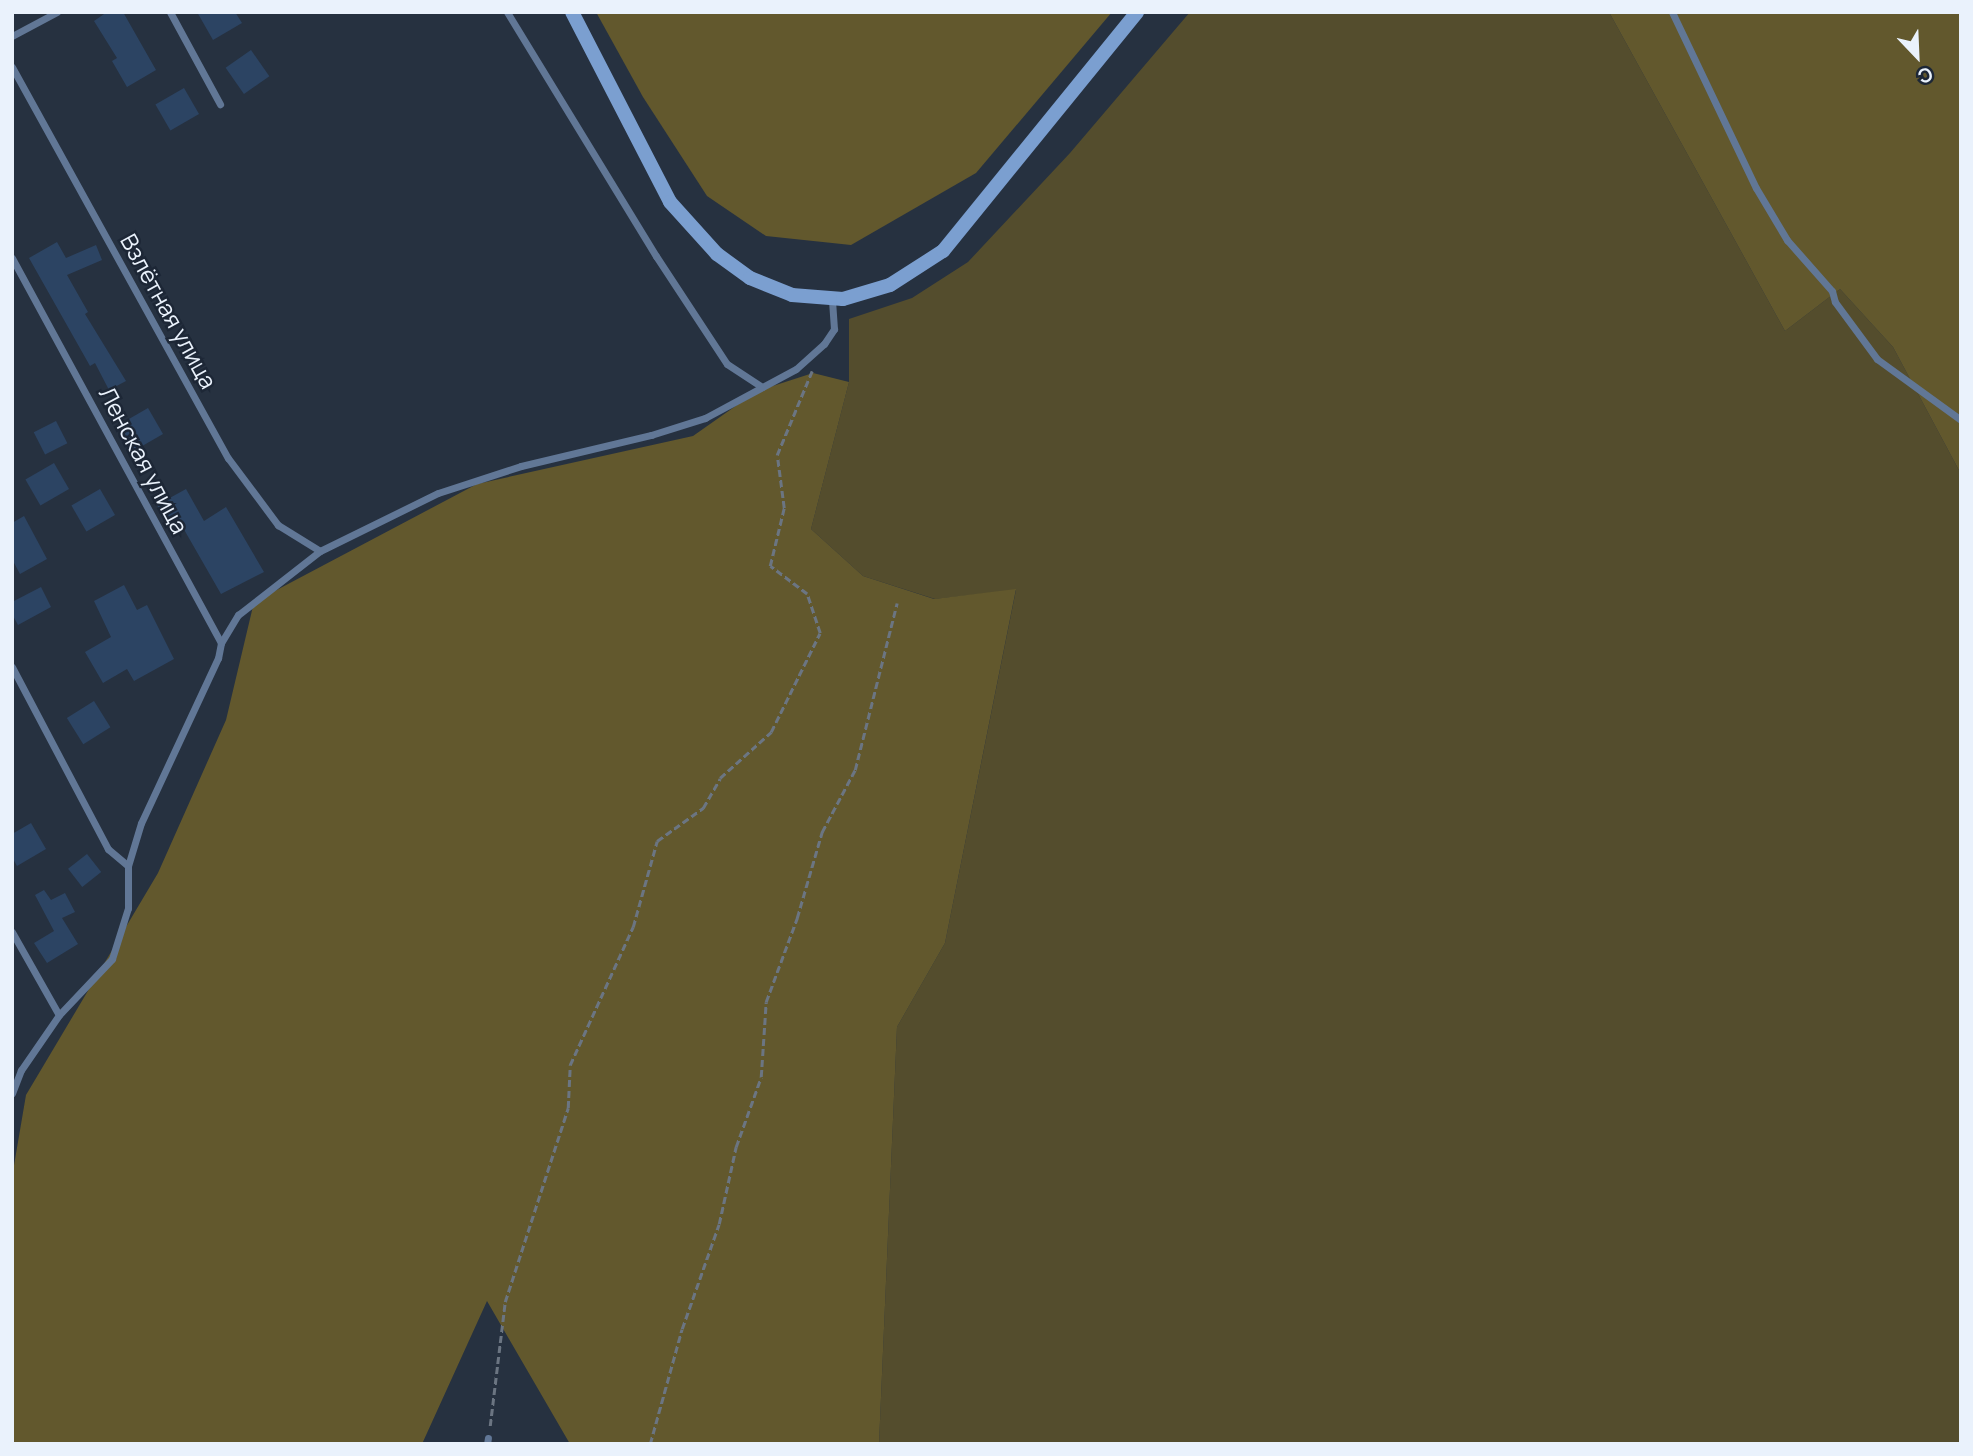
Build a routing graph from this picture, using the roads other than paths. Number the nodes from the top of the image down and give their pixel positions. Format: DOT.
graph roads {
  1 [pos="57,12"];
  2 [pos="170,12"];
  3 [pos="507,12"];
  4 [pos="572,12"];
  5 [pos="1137,12"];
  6 [pos="1672,12"];
  7 [pos="12,36"];
  8 [pos="12,66"];
  9 [pos="220,104"];
  10 [pos="12,258"];
  11 [pos="832,298"];
  12 [pos="762,387"];
  13 [pos="1961,420"];
  14 [pos="320,551"];
  15 [pos="221,643"];
  16 [pos="12,667"];
  17 [pos="128,866"];
  18 [pos="12,932"];
  19 [pos="59,1015"];
  20 [pos="12,1093"];
  1 -- 7 [label="lane"];
  2 -- 9 [label="lane"];
  3 -- 12 [label="lane"];
  4 -- 11 [label="street"];
  5 -- 11 [label="street"];
  6 -- 13 [label="lane"];
  8 -- 14 [label="lane, Взлётная улица"];
  10 -- 15 [label="lane, Ленская улица"];
  11 -- 12 [label="lane"];
  12 -- 14 [label="lane"];
  14 -- 15 [label="lane"];
  15 -- 17 [label="lane"];
  16 -- 17 [label="lane"];
  17 -- 19 [label="lane"];
  18 -- 19 [label="lane"];
  19 -- 20 [label="lane"];
}
